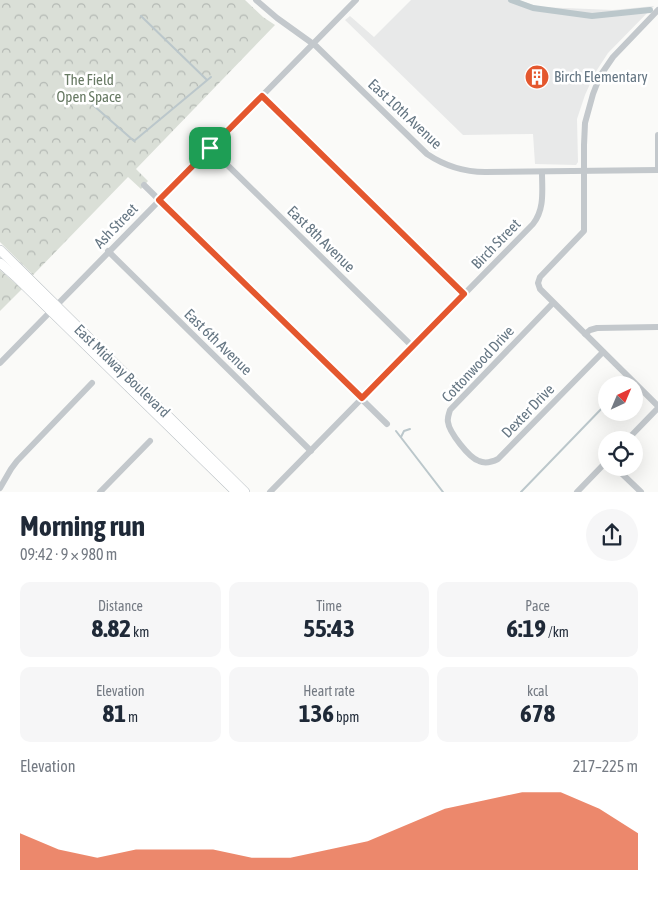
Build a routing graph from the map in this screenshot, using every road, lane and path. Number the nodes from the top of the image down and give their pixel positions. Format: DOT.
graph roads {
  1 [pos="256,0"];
  2 [pos="356,0"];
  3 [pos="658,10"];
  4 [pos="313,44"];
  5 [pos="262,96"];
  6 [pos="658,135"];
  7 [pos="210,148"];
  8 [pos="658,170"];
  9 [pos="584,171"];
  10 [pos="542,172"];
  11 [pos="144,185"];
  12 [pos="159,200"];
  13 [pos="0,250"];
  14 [pos="108,252"];
  15 [pos="0,263"];
  16 [pos="464,294"];
  17 [pos="553,303"];
  18 [pos="53,308"];
  19 [pos="658,327"];
  20 [pos="585,334"];
  21 [pos="413,347"];
  22 [pos="603,352"];
  23 [pos="0,363"];
  24 [pos="92,384"];
  25 [pos="362,398"];
  26 [pos="658,407"];
  27 [pos="387,424"];
  28 [pos="635,431"];
  29 [pos="150,441"];
  30 [pos="464,448"];
  31 [pos="311,450"];
  32 [pos="598,470"];
  33 [pos="624,476"];
  34 [pos="0,488"];
  35 [pos="100,492"];
  36 [pos="236,492"];
  37 [pos="245,492"];
  38 [pos="270,492"];
  39 [pos="577,492"];
  40 [pos="641,492"];
  1 -- 4 [label="street, East 10th Avenue"];
  2 -- 4 [label="street, Ash Street"];
  3 -- 9 [label="street"];
  4 -- 5 [label="street, Ash Street"];
  4 -- 10 [label="street, East 10th Avenue"];
  5 -- 7 [label="street, Ash Street"];
  5 -- 16 [label="street"];
  6 -- 8 [label="street"];
  7 -- 12 [label="street, Ash Street"];
  7 -- 21 [label="street, East 8th Avenue"];
  8 -- 9 [label="street, East 10th Avenue"];
  9 -- 10 [label="street, East 10th Avenue"];
  9 -- 17 [label="street"];
  10 -- 16 [label="street, Birch Street"];
  11 -- 12 [label="street"];
  12 -- 14 [label="street, Ash Street"];
  12 -- 25 [label="street"];
  13 -- 18 [label="main road, East Midway Boulevard"];
  14 -- 18 [label="street, Ash Street"];
  14 -- 31 [label="street, East 6th Avenue"];
  15 -- 18 [label="main road, East Midway Boulevard"];
  16 -- 21 [label="street, Birch Street"];
  17 -- 20 [label="street"];
  17 -- 30 [label="street, Cottonwood Drive"];
  18 -- 23 [label="street, Ash Street"];
  18 -- 36 [label="main road, East Midway Boulevard"];
  18 -- 37 [label="main road, East Midway Boulevard"];
  19 -- 20 [label="street"];
  20 -- 22 [label="street"];
  21 -- 25 [label="street, Birch Street"];
  22 -- 26 [label="street"];
  22 -- 30 [label="street, Dexter Drive"];
  24 -- 34 [label="street"];
  25 -- 27 [label="street"];
  25 -- 31 [label="street, Birch Street"];
  26 -- 28 [label="street"];
  29 -- 35 [label="street"];
  31 -- 38 [label="street, Birch Street"];
  32 -- 39 [label="street"];
  33 -- 40 [label="street"];
}
